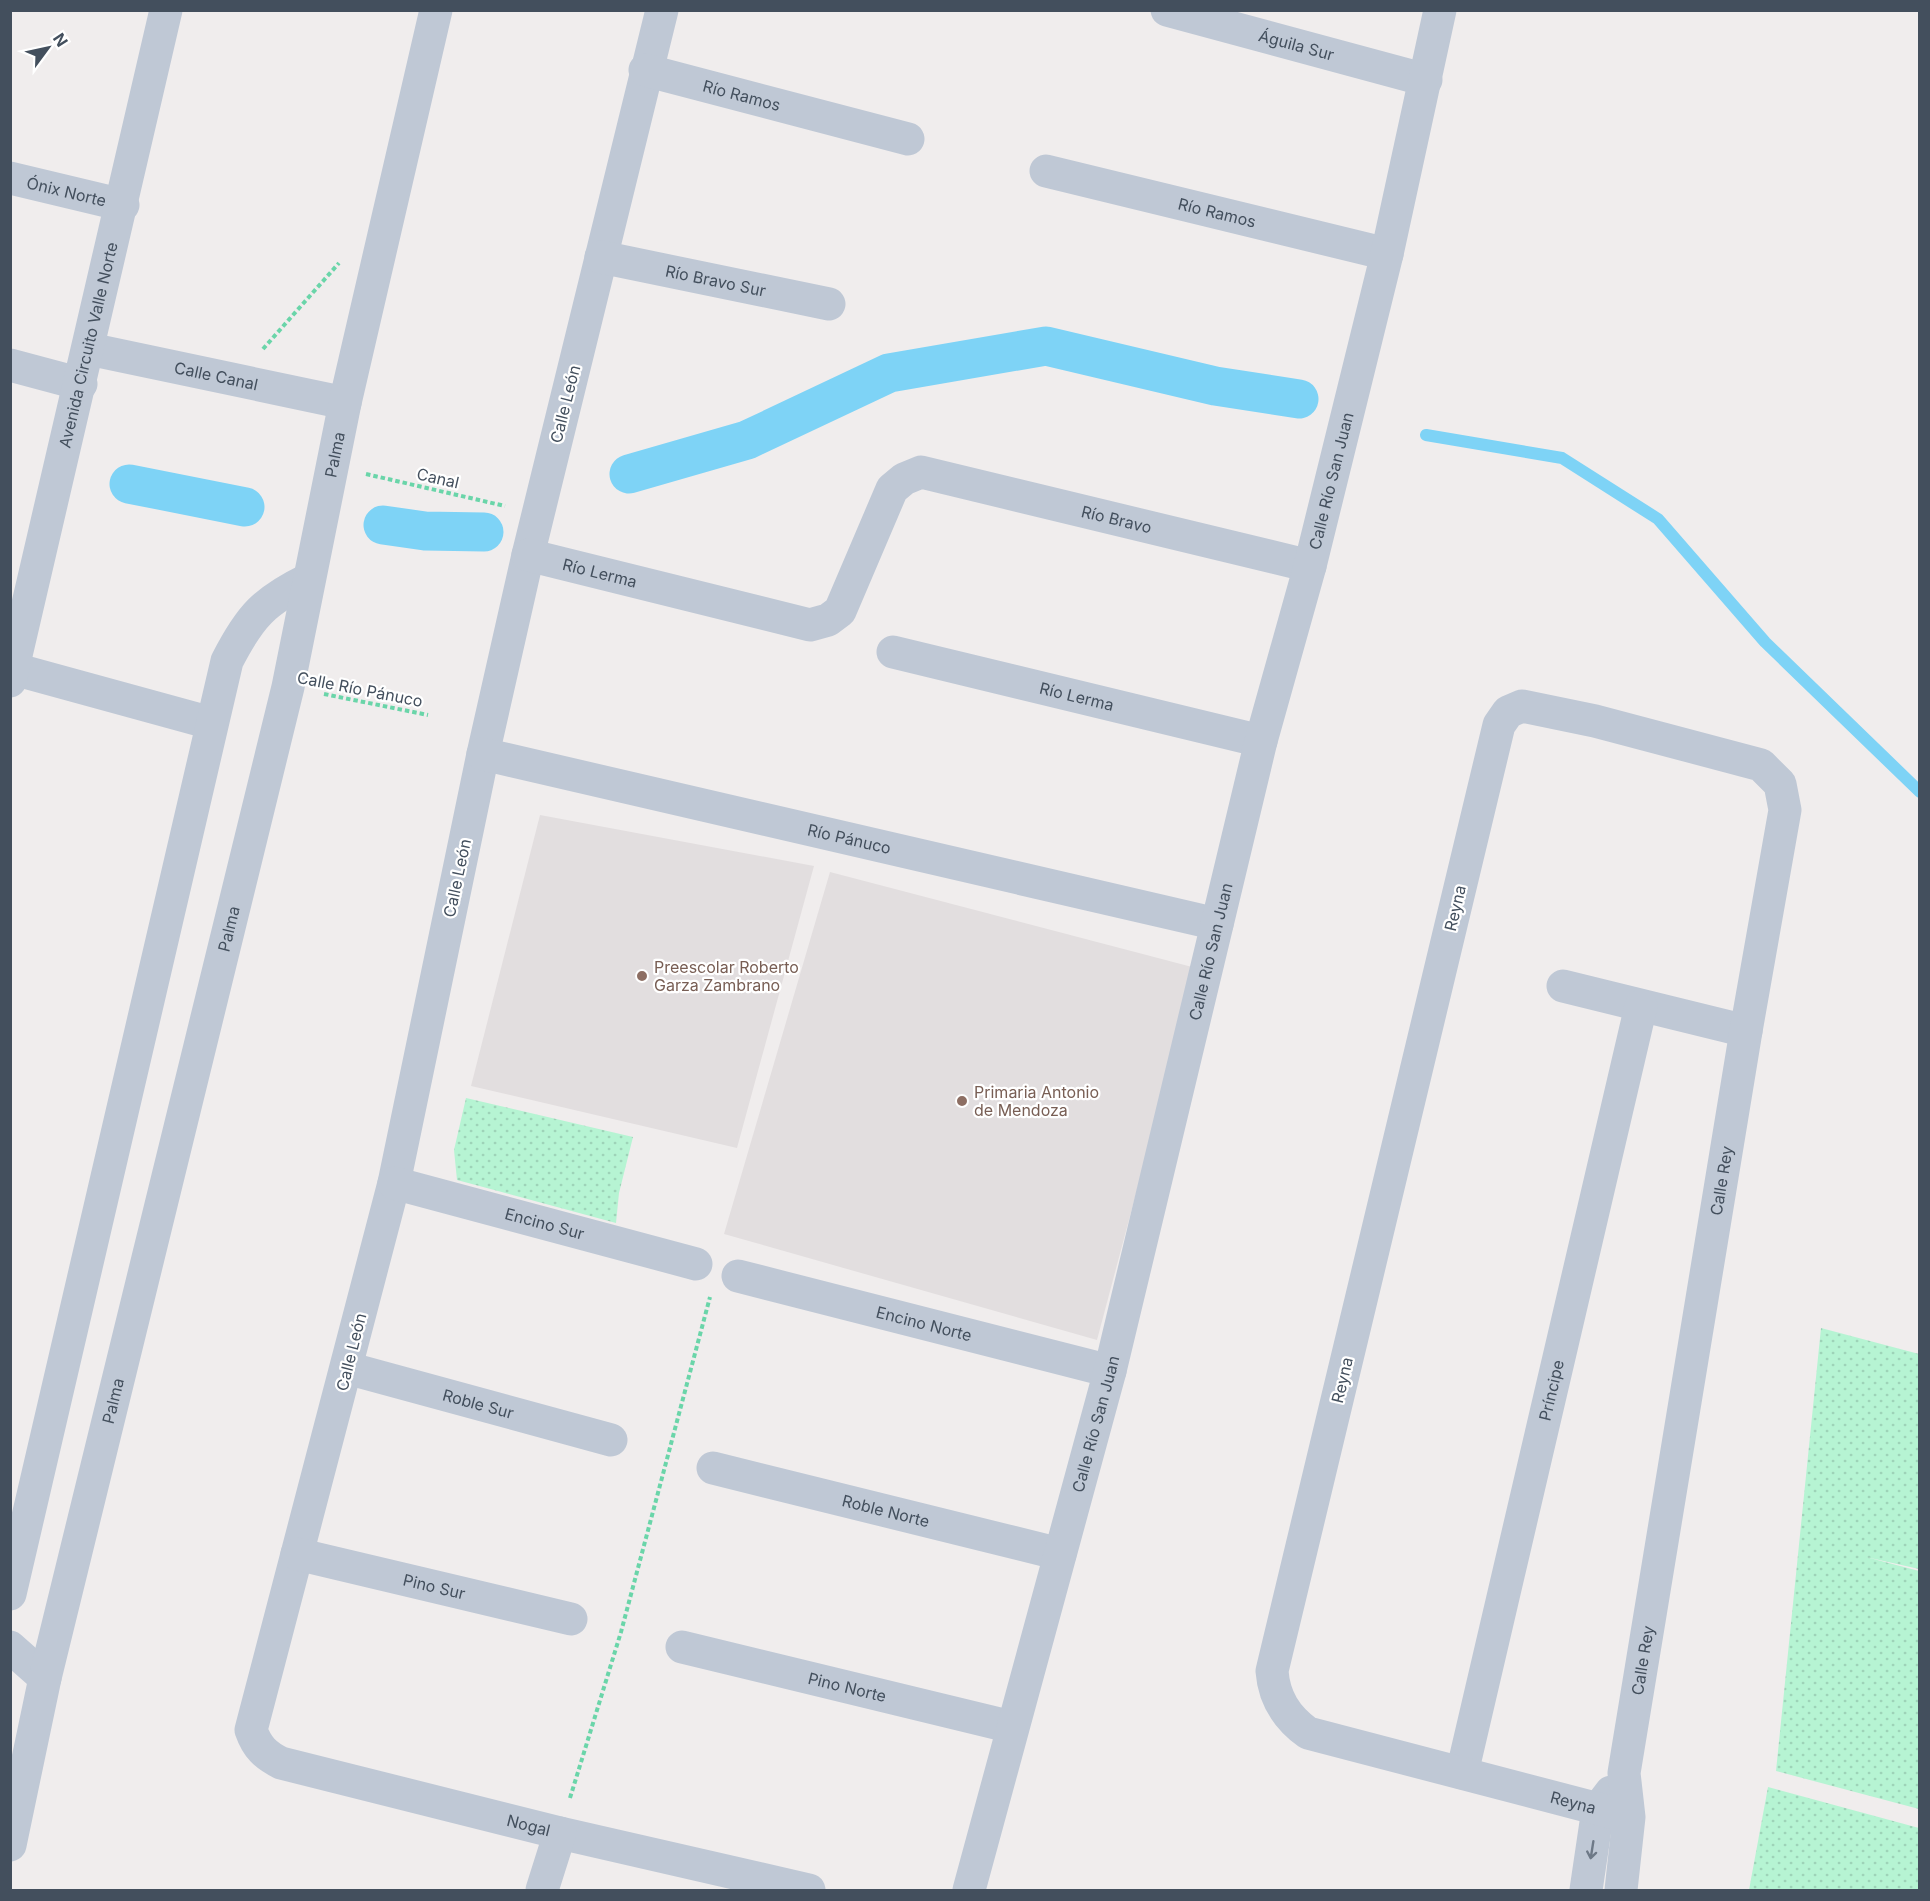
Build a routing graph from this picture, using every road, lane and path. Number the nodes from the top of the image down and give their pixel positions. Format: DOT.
graph roads {
  1 [pos="436,10"];
  2 [pos="662,10"];
  3 [pos="1167,10"];
  4 [pos="1440,10"];
  5 [pos="157,12"];
  6 [pos="645,70"];
  7 [pos="1426,80"];
  8 [pos="908,140"];
  9 [pos="1046,171"];
  10 [pos="10,178"];
  11 [pos="123,205"];
  12 [pos="384,233"];
  13 [pos="1387,254"];
  14 [pos="601,257"];
  15 [pos="829,304"];
  16 [pos="88,349"];
  17 [pos="10,365"];
  18 [pos="207,374"];
  19 [pos="81,384"];
  20 [pos="345,403"];
  21 [pos="333,467"];
  22 [pos="538,513"];
  23 [pos="528,555"];
  24 [pos="1310,566"];
  25 [pos="309,579"];
  26 [pos="21,582"];
  27 [pos="810,625"];
  28 [pos="893,652"];
  29 [pos="12,675"];
  30 [pos="288,687"];
  31 [pos="1522,706"];
  32 [pos="428,715"];
  33 [pos="211,723"];
  34 [pos="1261,741"];
  35 [pos="483,754"];
  36 [pos="1217,924"];
  37 [pos="1563,986"];
  38 [pos="1641,1006"];
  39 [pos="1746,1030"];
  40 [pos="394,1183"];
  41 [pos="696,1264"];
  42 [pos="724,1284"];
  43 [pos="347,1368"];
  44 [pos="1110,1371"];
  45 [pos="611,1440"];
  46 [pos="713,1468"];
  47 [pos="297,1554"];
  48 [pos="1060,1554"];
  49 [pos="10,1594"];
  50 [pos="571,1619"];
  51 [pos="10,1647"];
  52 [pos="682,1647"];
  53 [pos="45,1678"];
  54 [pos="1012,1727"];
  55 [pos="256,1744"];
  56 [pos="1462,1773"];
  57 [pos="1614,1813"];
  58 [pos="560,1833"];
  59 [pos="10,1845"];
  60 [pos="542,1890"];
  61 [pos="808,1890"];
  62 [pos="969,1890"];
  63 [pos="1586,1890"];
  64 [pos="1621,1890"];
  1 -- 12 [label="street, Palma"];
  2 -- 6 [label="street, Calle León"];
  3 -- 7 [label="street, Águila Sur"];
  4 -- 7 [label="street, Calle Río San Juan"];
  5 -- 11 [label="street, Avenida Circuito Valle Norte"];
  6 -- 8 [label="street, Río Ramos"];
  6 -- 14 [label="street, Calle León"];
  7 -- 13 [label="street, Calle Río San Juan"];
  9 -- 13 [label="street, Río Ramos"];
  10 -- 11 [label="street, Ónix Norte"];
  11 -- 16 [label="street, Avenida Circuito Valle Norte"];
  12 -- 18 [label="path"];
  12 -- 20 [label="street, Palma"];
  13 -- 24 [label="street, Calle Río San Juan"];
  14 -- 15 [label="street, Río Bravo Sur"];
  14 -- 22 [label="street, Calle León"];
  16 -- 18 [label="street, Calle Canal"];
  16 -- 19 [label="street, Avenida Circuito Valle Norte"];
  17 -- 19 [label="street"];
  18 -- 20 [label="street, Calle Canal"];
  19 -- 26 [label="street, Avenida Circuito Valle Norte"];
  20 -- 21 [label="street, Palma"];
  21 -- 22 [label="path, Canal"];
  21 -- 25 [label="street, Palma"];
  22 -- 23 [label="street, Calle León"];
  23 -- 27 [label="street, Río Lerma"];
  23 -- 35 [label="street, Calle León"];
  24 -- 27 [label="street, Río Bravo"];
  24 -- 34 [label="street, Calle Río San Juan"];
  25 -- 30 [label="street, Palma"];
  25 -- 33 [label="street"];
  26 -- 29 [label="street, Avenida Circuito Valle Norte"];
  28 -- 34 [label="street, Río Lerma"];
  29 -- 33 [label="street"];
  30 -- 32 [label="path, Calle Río Pánuco"];
  30 -- 53 [label="street, Palma"];
  31 -- 39 [label="street, Calle Rey"];
  31 -- 56 [label="street, Reyna"];
  33 -- 49 [label="street"];
  34 -- 36 [label="street, Calle Río San Juan"];
  35 -- 36 [label="street, Río Pánuco"];
  35 -- 40 [label="street, Calle León"];
  36 -- 44 [label="street, Calle Río San Juan"];
  37 -- 38 [label="street"];
  38 -- 39 [label="street"];
  38 -- 56 [label="street, Príncipe"];
  39 -- 57 [label="street, Calle Rey"];
  40 -- 41 [label="street, Encino Sur"];
  40 -- 43 [label="street, Calle León"];
  42 -- 44 [label="street, Encino Norte"];
  42 -- 58 [label="path"];
  43 -- 45 [label="street, Roble Sur"];
  43 -- 47 [label="street, Calle León"];
  44 -- 48 [label="street, Calle Río San Juan"];
  46 -- 48 [label="street, Roble Norte"];
  47 -- 50 [label="street, Pino Sur"];
  47 -- 55 [label="street, Calle León"];
  48 -- 54 [label="street, Calle Río San Juan"];
  51 -- 53 [label="street"];
  52 -- 54 [label="street, Pino Norte"];
  53 -- 59 [label="street, Palma"];
  54 -- 62 [label="street, Calle Río San Juan"];
  55 -- 58 [label="street, Nogal"];
  56 -- 57 [label="street, Reyna"];
  57 -- 63 [label="street, Calle Rey, one-way"];
  57 -- 64 [label="street, Calle Rey"];
  58 -- 60 [label="street"];
  58 -- 61 [label="street, Nogal"];
}
